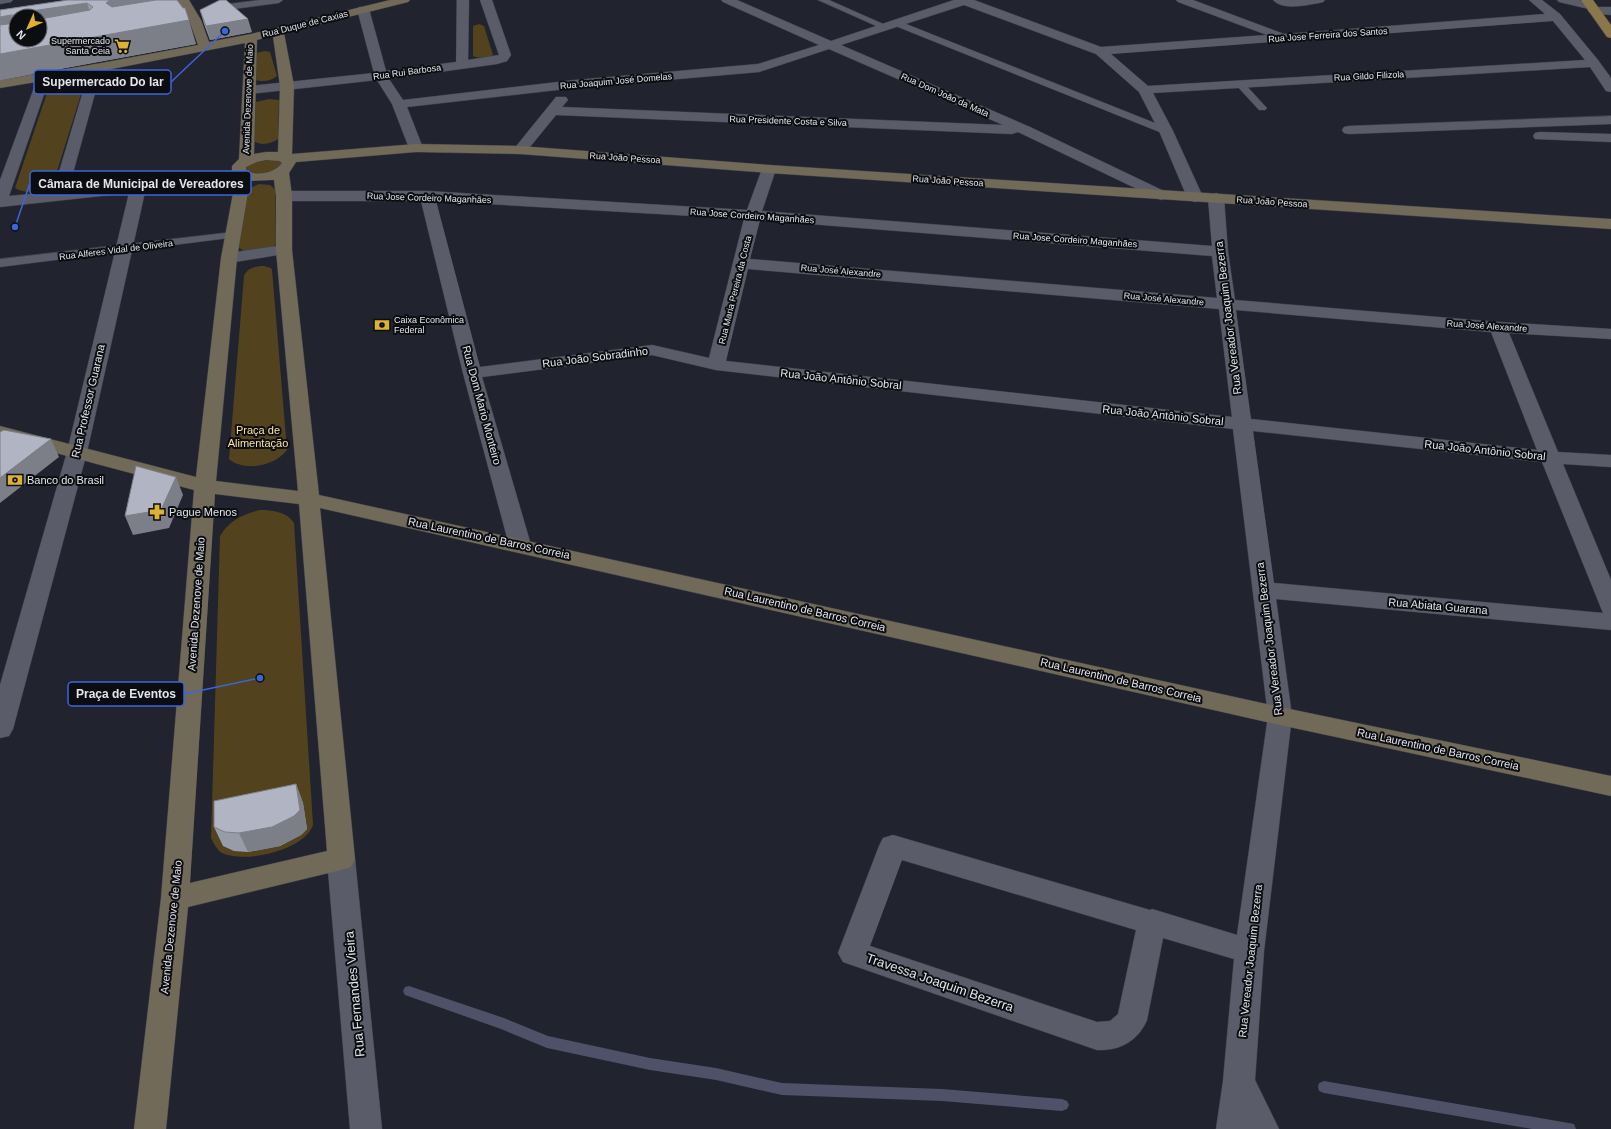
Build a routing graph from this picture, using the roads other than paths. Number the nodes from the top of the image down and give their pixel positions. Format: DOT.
graph roads {
  1 [pos="7,0"];
  2 [pos="219,0"];
  3 [pos="279,0"];
  4 [pos="404,0"];
  5 [pos="463,0"];
  6 [pos="486,0"];
  7 [pos="727,0"];
  8 [pos="822,0"];
  9 [pos="963,0"];
  10 [pos="1182,0"];
  11 [pos="1319,0"];
  12 [pos="1535,0"];
  13 [pos="1563,0"];
  14 [pos="0,1"];
  15 [pos="181,1"];
  16 [pos="1283,2"];
  17 [pos="1591,6"];
  18 [pos="363,9"];
  19 [pos="206,10"];
  20 [pos="1611,11"];
  21 [pos="190,16"];
  22 [pos="1556,17"];
  23 [pos="891,25"];
  24 [pos="278,31"];
  25 [pos="1611,34"];
  26 [pos="251,38"];
  27 [pos="1286,38"];
  28 [pos="831,45"];
  29 [pos="205,47"];
  30 [pos="1100,51"];
  31 [pos="1594,63"];
  32 [pos="462,64"];
  33 [pos="96,68"];
  34 [pos="381,76"];
  35 [pos="44,77"];
  36 [pos="0,84"];
  37 [pos="575,84"];
  38 [pos="1240,84"];
  39 [pos="287,86"];
  40 [pos="1611,88"];
  41 [pos="250,90"];
  42 [pos="1145,90"];
  43 [pos="399,104"];
  44 [pos="1262,108"];
  45 [pos="552,111"];
  46 [pos="1611,120"];
  47 [pos="1025,130"];
  48 [pos="1166,131"];
  49 [pos="1611,138"];
  50 [pos="416,148"];
  51 [pos="520,150"];
  52 [pos="284,163"];
  53 [pos="770,169"];
  54 [pos="244,171"];
  55 [pos="138,188"];
  56 [pos="1161,195"];
  57 [pos="59,196"];
  58 [pos="284,196"];
  59 [pos="427,196"];
  60 [pos="1206,198"];
  61 [pos="0,201"];
  62 [pos="753,215"];
  63 [pos="1611,224"];
  64 [pos="233,235"];
  65 [pos="123,249"];
  66 [pos="284,250"];
  67 [pos="1220,252"];
  68 [pos="229,258"];
  69 [pos="0,263"];
  70 [pos="741,263"];
  71 [pos="1226,304"];
  72 [pos="1498,327"];
  73 [pos="1611,334"];
  74 [pos="716,365"];
  75 [pos="472,373"];
  76 [pos="1241,424"];
  77 [pos="0,432"];
  78 [pos="77,452"];
  79 [pos="1550,456"];
  80 [pos="1611,461"];
  81 [pos="205,486"];
  82 [pos="309,499"];
  83 [pos="520,544"];
  84 [pos="1264,590"];
  85 [pos="1611,608"];
  86 [pos="1611,622"];
  87 [pos="1280,716"];
  88 [pos="0,729"];
  89 [pos="1611,786"];
  90 [pos="341,858"];
  91 [pos="175,898"];
  92 [pos="1152,921"];
  93 [pos="1249,951"];
  94 [pos="1239,1081"];
  95 [pos="150,1129"];
  96 [pos="366,1129"];
  97 [pos="1232,1129"];
  98 [pos="1263,1129"];
  1 -- 14 [label="street"];
  2 -- 19 [label="street"];
  3 -- 19 [label="lane"];
  4 -- 18 [label="street, Rua Duque de Caxias"];
  5 -- 32 [label="street"];
  6 -- 32 [label="street, Rua Rui Barbosa"];
  7 -- 28 [label="street, Rua Dom João da Mata"];
  8 -- 23 [label="lane"];
  9 -- 23 [label="street, Rua Joaquim José Domelas"];
  9 -- 30 [label="street"];
  10 -- 27 [label="street"];
  11 -- 16 [label="street"];
  12 -- 22 [label="street"];
  13 -- 17 [label="street"];
  15 -- 21 [label="street"];
  17 -- 20 [label="street"];
  17 -- 25 [label="main road"];
  18 -- 24 [label="street, Rua Duque de Caxias"];
  18 -- 34 [label="street"];
  19 -- 21 [label="street"];
  21 -- 29 [label="street"];
  22 -- 27 [label="street, Rua Jose Ferreira dos Santos"];
  22 -- 31 [label="street"];
  23 -- 28 [label="street, Rua Joaquim José Domelas"];
  23 -- 48 [label="lane"];
  24 -- 26 [label="street, Rua Duque de Caxias"];
  24 -- 39 [label="street"];
  26 -- 29 [label="street, Rua Duque de Caxias"];
  26 -- 41 [label="street, Avenida Dezenove de Maio"];
  27 -- 30 [label="street, Rua Jose Ferreira dos Santos"];
  28 -- 37 [label="street, Rua Joaquim José Domelas"];
  28 -- 47 [label="street, Rua Dom João da Mata"];
  29 -- 33 [label="street, Rua Duque de Caxias"];
  30 -- 42 [label="street"];
  31 -- 38 [label="street, Rua Gildo Filizola"];
  31 -- 40 [label="street"];
  32 -- 34 [label="street, Rua Rui Barbosa"];
  33 -- 35 [label="street, Rua Duque de Caxias"];
  33 -- 57 [label="street"];
  34 -- 39 [label="street, Rua Rui Barbosa"];
  34 -- 43 [label="street"];
  35 -- 36 [label="street, Rua Duque de Caxias"];
  35 -- 61 [label="street"];
  37 -- 43 [label="street, Rua Joaquim José Domelas"];
  37 -- 45 [label="street"];
  38 -- 42 [label="street, Rua Gildo Filizola"];
  38 -- 44 [label="lane"];
  39 -- 41 [label="street, Rua Rui Barbosa"];
  39 -- 52 [label="street"];
  41 -- 54 [label="street, Avenida Dezenove de Maio"];
  42 -- 48 [label="street, Rua Vereador Joaquim Bezerra"];
  43 -- 50 [label="street"];
  45 -- 47 [label="street, Rua Presidente Costa e Silva"];
  45 -- 51 [label="street"];
  46 -- 49 [label="street"];
  47 -- 56 [label="street, Rua Dom João da Mata"];
  48 -- 60 [label="street, Rua Vereador Joaquim Bezerra"];
  50 -- 51 [label="street, Rua João Pessoa"];
  50 -- 52 [label="street, Rua João Pessoa"];
  51 -- 53 [label="street, Rua João Pessoa"];
  52 -- 54 [label="street"];
  52 -- 54 [label="street"];
  52 -- 58 [label="street"];
  53 -- 56 [label="street, Rua João Pessoa"];
  53 -- 62 [label="street, Rua Maria Pereira da Costa"];
  54 -- 55 [label="street"];
  54 -- 64 [label="street, Avenida Dezenove de Maio"];
  55 -- 57 [label="street"];
  55 -- 65 [label="street, Rua Professor Guarana"];
  56 -- 60 [label="street, Rua João Pessoa"];
  57 -- 61 [label="street"];
  58 -- 59 [label="street, Rua Jose Cordeiro Maganhães"];
  58 -- 66 [label="street"];
  59 -- 62 [label="street, Rua Jose Cordeiro Maganhães"];
  59 -- 75 [label="street, Rua Dom Mario Monteiro"];
  60 -- 63 [label="street, Rua João Pessoa"];
  60 -- 67 [label="street, Rua Vereador Joaquim Bezerra"];
  62 -- 67 [label="street, Rua Jose Cordeiro Maganhães"];
  62 -- 70 [label="street, Rua Maria Pereira da Costa"];
  64 -- 65 [label="lane, Rua Alferes Vidal de Oliveira"];
  64 -- 68 [label="street, Avenida Dezenove de Maio"];
  65 -- 69 [label="lane, Rua Alferes Vidal de Oliveira"];
  65 -- 78 [label="street, Rua Professor Guarana"];
  66 -- 68 [label="street"];
  66 -- 82 [label="street"];
  67 -- 71 [label="street, Rua Vereador Joaquim Bezerra"];
  68 -- 81 [label="street, Avenida Dezenove de Maio"];
  70 -- 71 [label="street, Rua José Alexandre"];
  70 -- 74 [label="street, Rua Maria Pereira da Costa"];
  71 -- 72 [label="street, Rua José Alexandre"];
  71 -- 76 [label="street, Rua Vereador Joaquim Bezerra"];
  72 -- 73 [label="street, Rua José Alexandre"];
  72 -- 79 [label="street"];
  74 -- 75 [label="street, Rua João Sobradinho"];
  74 -- 76 [label="street, Rua João Antônio Sobral"];
  75 -- 83 [label="street, Rua Dom Mario Monteiro"];
  76 -- 79 [label="street, Rua João Antônio Sobral"];
  76 -- 84 [label="street, Rua Vereador Joaquim Bezerra"];
  77 -- 78 [label="street, Rua Laurentino de Barros Correia"];
  78 -- 81 [label="street, Rua Laurentino de Barros Correia"];
  78 -- 88 [label="street, Rua Professor Guarana"];
  79 -- 80 [label="street, Rua João Antônio Sobral"];
  79 -- 85 [label="street"];
  81 -- 82 [label="street, Rua Laurentino de Barros Correia"];
  81 -- 91 [label="street, Avenida Dezenove de Maio"];
  82 -- 83 [label="street, Rua Laurentino de Barros Correia"];
  82 -- 90 [label="street"];
  83 -- 87 [label="street, Rua Laurentino de Barros Correia"];
  84 -- 86 [label="street, Rua Abiata Guarana"];
  84 -- 87 [label="street, Rua Vereador Joaquim Bezerra"];
  87 -- 89 [label="street, Rua Laurentino de Barros Correia"];
  87 -- 93 [label="street, Rua Vereador Joaquim Bezerra"];
  90 -- 91 [label="street"];
  90 -- 96 [label="street, Rua Fernandes Vieira"];
  91 -- 95 [label="street, Avenida Dezenove de Maio"];
  92 -- 92 [label="street, Travessa Joaquim Bezerra"];
  92 -- 93 [label="street, Travessa Joaquim Bezerra"];
  93 -- 94 [label="street, Rua Vereador Joaquim Bezerra"];
  94 -- 97 [label="street, Rua Vereador Joaquim Bezerra"];
  94 -- 98 [label="street"];
}
